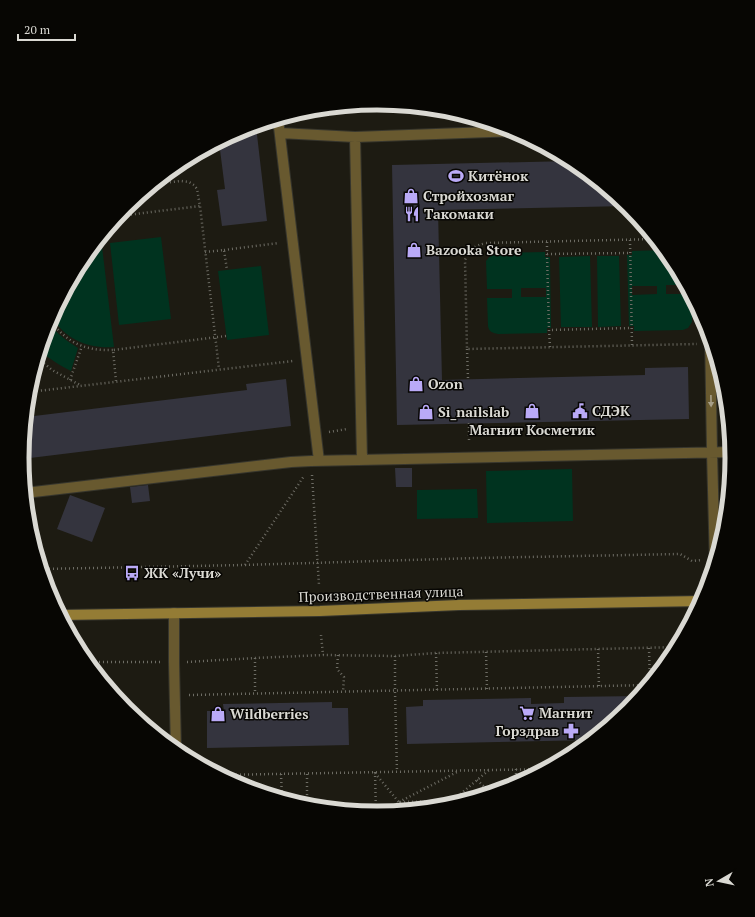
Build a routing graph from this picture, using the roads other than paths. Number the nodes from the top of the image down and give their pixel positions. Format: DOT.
graph roads {
  1 [pos="279,124"];
  2 [pos="499,132"];
  3 [pos="280,133"];
  4 [pos="355,138"];
  5 [pos="710,354"];
  6 [pos="712,452"];
  7 [pos="726,452"];
  8 [pos="362,460"];
  9 [pos="314,462"];
  10 [pos="31,493"];
  11 [pos="714,547"];
  12 [pos="695,601"];
  13 [pos="174,614"];
  14 [pos="66,615"];
  15 [pos="176,742"];
  1 -- 3 [label="lane"];
  2 -- 4 [label="lane"];
  3 -- 4 [label="lane"];
  3 -- 9 [label="lane"];
  4 -- 8 [label="lane"];
  5 -- 6 [label="lane, one-way"];
  6 -- 7 [label="lane"];
  6 -- 8 [label="lane"];
  6 -- 11 [label="lane"];
  8 -- 9 [label="lane"];
  9 -- 10 [label="lane"];
  12 -- 13 [label="main road, Производственная улица"];
  13 -- 14 [label="main road, Производственная улица"];
  13 -- 15 [label="lane"];
}
